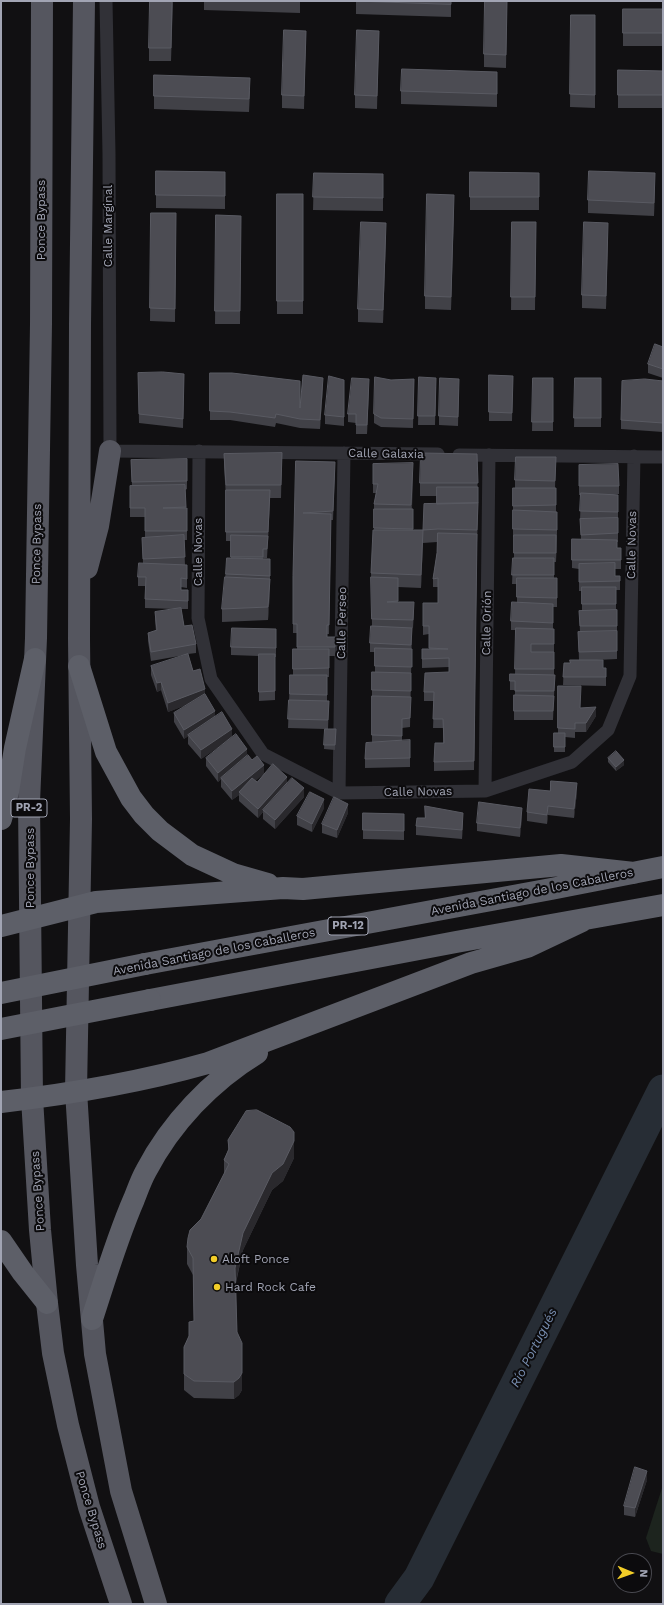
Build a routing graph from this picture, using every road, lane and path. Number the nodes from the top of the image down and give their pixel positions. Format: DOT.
graph roads {
  1 [pos="42,1"];
  2 [pos="84,1"];
  3 [pos="106,1"];
  4 [pos="110,451"];
  5 [pos="199,451"];
  6 [pos="344,453"];
  7 [pos="489,455"];
  8 [pos="634,456"];
  9 [pos="663,457"];
  10 [pos="79,586"];
  11 [pos="35,659"];
  12 [pos="79,666"];
  13 [pos="485,791"];
  14 [pos="339,793"];
  15 [pos="1,819"];
  16 [pos="663,867"];
  17 [pos="634,873"];
  18 [pos="283,888"];
  19 [pos="663,905"];
  20 [pos="80,906"];
  21 [pos="30,919"];
  22 [pos="582,921"];
  23 [pos="1,926"];
  24 [pos="1,993"];
  25 [pos="1,1029"];
  26 [pos="292,1032"];
  27 [pos="76,1091"];
  28 [pos="32,1098"];
  29 [pos="1,1102"];
  30 [pos="1,1241"];
  31 [pos="47,1303"];
  32 [pos="92,1319"];
  33 [pos="121,1604"];
  34 [pos="156,1604"];
  1 -- 11 [label="highway, Ponce Bypass / PR-2"];
  2 -- 10 [label="highway"];
  3 -- 4 [label="street, Calle Marginal"];
  4 -- 5 [label="street, Calle Galaxia"];
  4 -- 10 [label="highway"];
  5 -- 6 [label="street, Calle Galaxia"];
  5 -- 14 [label="street, Calle Novas"];
  6 -- 7 [label="street, Calle Galaxia"];
  6 -- 14 [label="street, Calle Perseo"];
  7 -- 8 [label="street, Calle Galaxia"];
  7 -- 13 [label="street, Calle Orión"];
  8 -- 9 [label="street, Calle Galaxia"];
  8 -- 13 [label="street, Calle Novas"];
  10 -- 12 [label="highway"];
  11 -- 15 [label="highway"];
  11 -- 21 [label="highway, Ponce Bypass / PR-2"];
  12 -- 18 [label="highway"];
  12 -- 20 [label="highway"];
  13 -- 14 [label="street, Calle Novas"];
  16 -- 17 [label="highway, Avenida Santiago de los Caballeros / PR-12"];
  17 -- 18 [label="highway"];
  17 -- 24 [label="highway, Avenida Santiago de los Caballeros / PR-12, bridge"];
  18 -- 20 [label="highway"];
  19 -- 22 [label="highway"];
  20 -- 21 [label="highway"];
  20 -- 27 [label="highway"];
  21 -- 23 [label="highway"];
  21 -- 28 [label="highway, Ponce Bypass / PR-2"];
  22 -- 25 [label="highway, bridge"];
  22 -- 26 [label="highway"];
  26 -- 27 [label="highway"];
  26 -- 32 [label="highway"];
  27 -- 28 [label="highway"];
  27 -- 32 [label="highway"];
  28 -- 29 [label="highway"];
  28 -- 31 [label="highway, Ponce Bypass / PR-2"];
  30 -- 31 [label="highway"];
  31 -- 33 [label="highway, Ponce Bypass / PR-2"];
  32 -- 34 [label="highway"];
}
